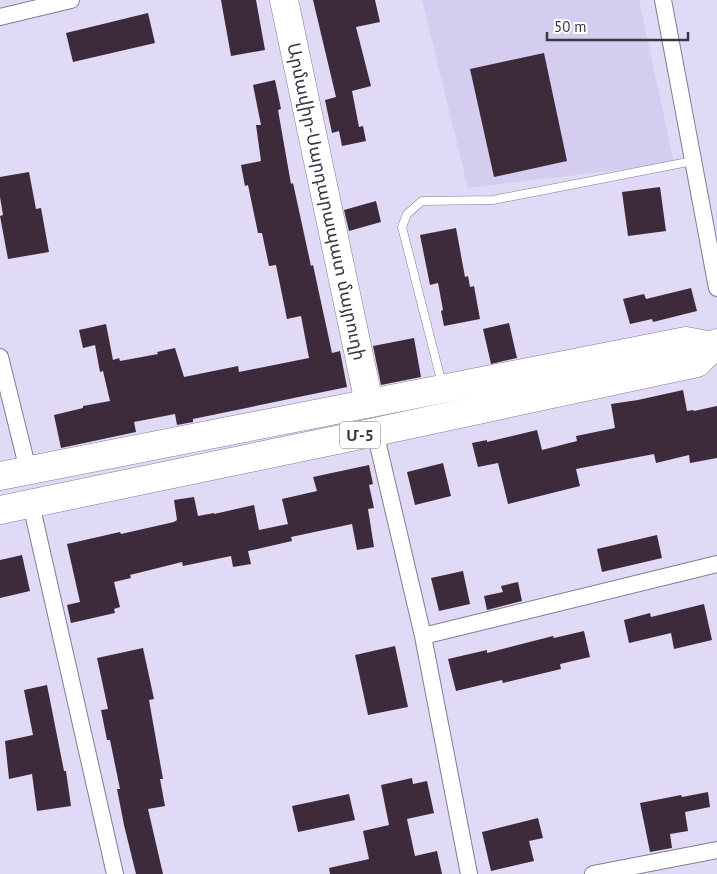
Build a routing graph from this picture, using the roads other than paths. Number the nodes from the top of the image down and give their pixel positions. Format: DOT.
graph roads {
  1 [pos="71,0"];
  2 [pos="284,0"];
  3 [pos="662,0"];
  4 [pos="0,17"];
  5 [pos="693,161"];
  6 [pos="717,288"];
  7 [pos="715,345"];
  8 [pos="0,357"];
  9 [pos="443,388"];
  10 [pos="369,403"];
  11 [pos="375,432"];
  12 [pos="28,470"];
  13 [pos="0,476"];
  14 [pos="31,504"];
  15 [pos="0,510"];
  16 [pos="717,564"];
  17 [pos="423,636"];
  18 [pos="717,850"];
  19 [pos="115,874"];
  20 [pos="469,874"];
  21 [pos="593,874"];
  1 -- 4 [label="street"];
  2 -- 10 [label="highway, Արմավիր-Սարդարապատ մայրուղի / Մ-5"];
  3 -- 5 [label="street"];
  5 -- 6 [label="street"];
  5 -- 9 [label="lane"];
  7 -- 9 [label="highway, Մ-5"];
  7 -- 11 [label="highway, Մ-5"];
  8 -- 12 [label="street"];
  9 -- 10 [label="highway, Մ-5"];
  10 -- 12 [label="highway, Մ-5"];
  11 -- 14 [label="highway, Մ-5"];
  11 -- 17 [label="street"];
  12 -- 13 [label="highway, Մ-5"];
  14 -- 15 [label="highway, Մ-5"];
  14 -- 19 [label="street"];
  16 -- 17 [label="street"];
  17 -- 20 [label="street"];
  18 -- 21 [label="street"];
}
